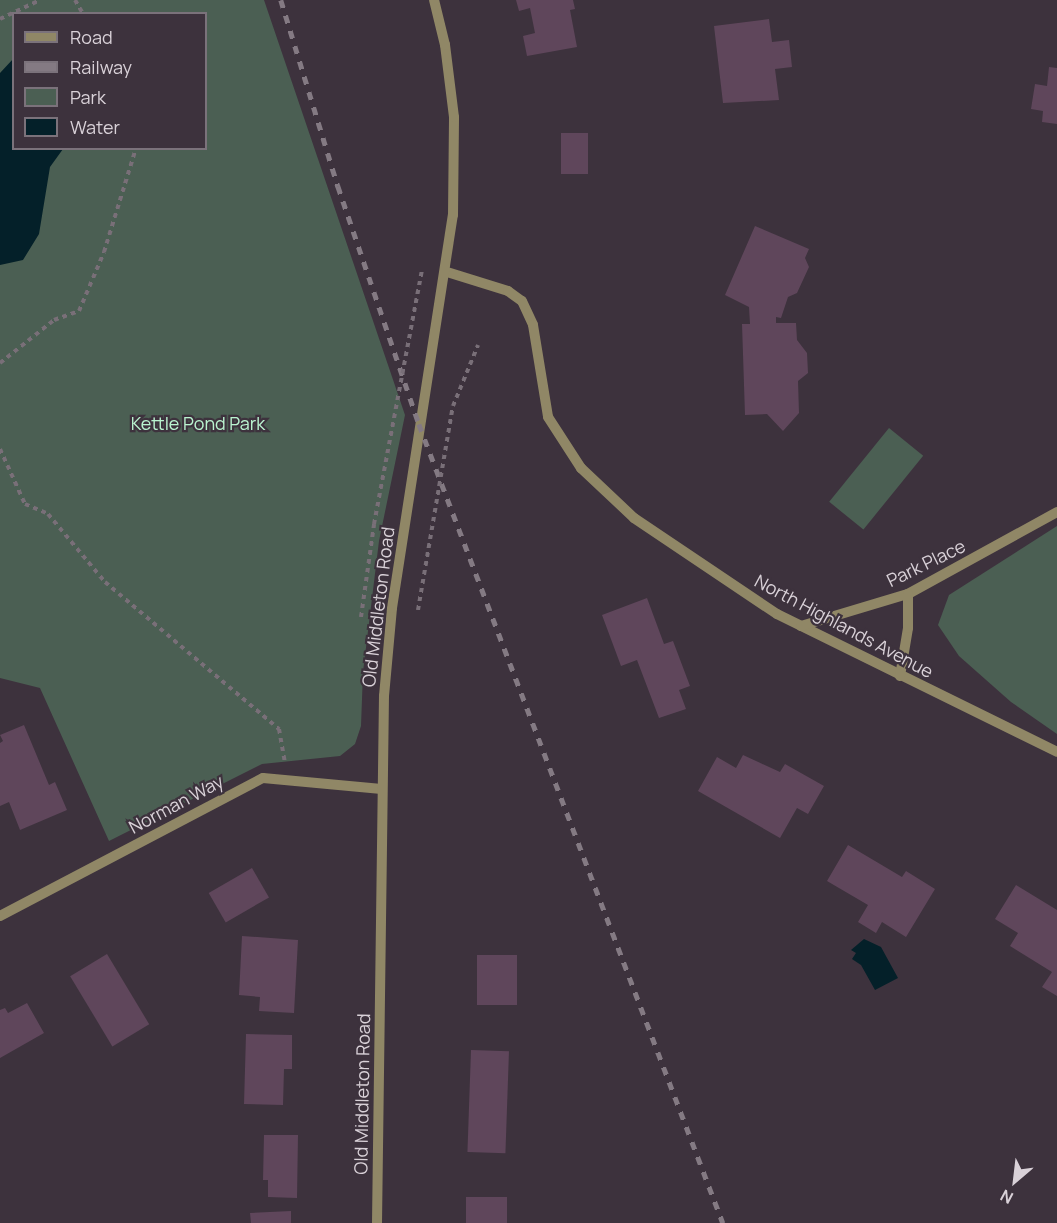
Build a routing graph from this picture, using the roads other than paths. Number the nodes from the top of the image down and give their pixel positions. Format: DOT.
graph roads {
  1 [pos="434,0"];
  2 [pos="447,272"];
  3 [pos="1057,512"];
  4 [pos="908,594"];
  5 [pos="801,626"];
  6 [pos="900,676"];
  7 [pos="1057,752"];
  8 [pos="381,789"];
  9 [pos="0,916"];
  10 [pos="377,1223"];
  1 -- 2 [label="street, Old Middleton Road"];
  2 -- 5 [label="street, North Highlands Avenue"];
  2 -- 8 [label="street, Old Middleton Road"];
  3 -- 4 [label="street, Park Place"];
  4 -- 5 [label="street, Park Place"];
  4 -- 6 [label="street"];
  5 -- 6 [label="street, North Highlands Avenue"];
  6 -- 7 [label="street, North Highlands Avenue"];
  8 -- 9 [label="street, Norman Way"];
  8 -- 10 [label="street, Old Middleton Road"];
}
